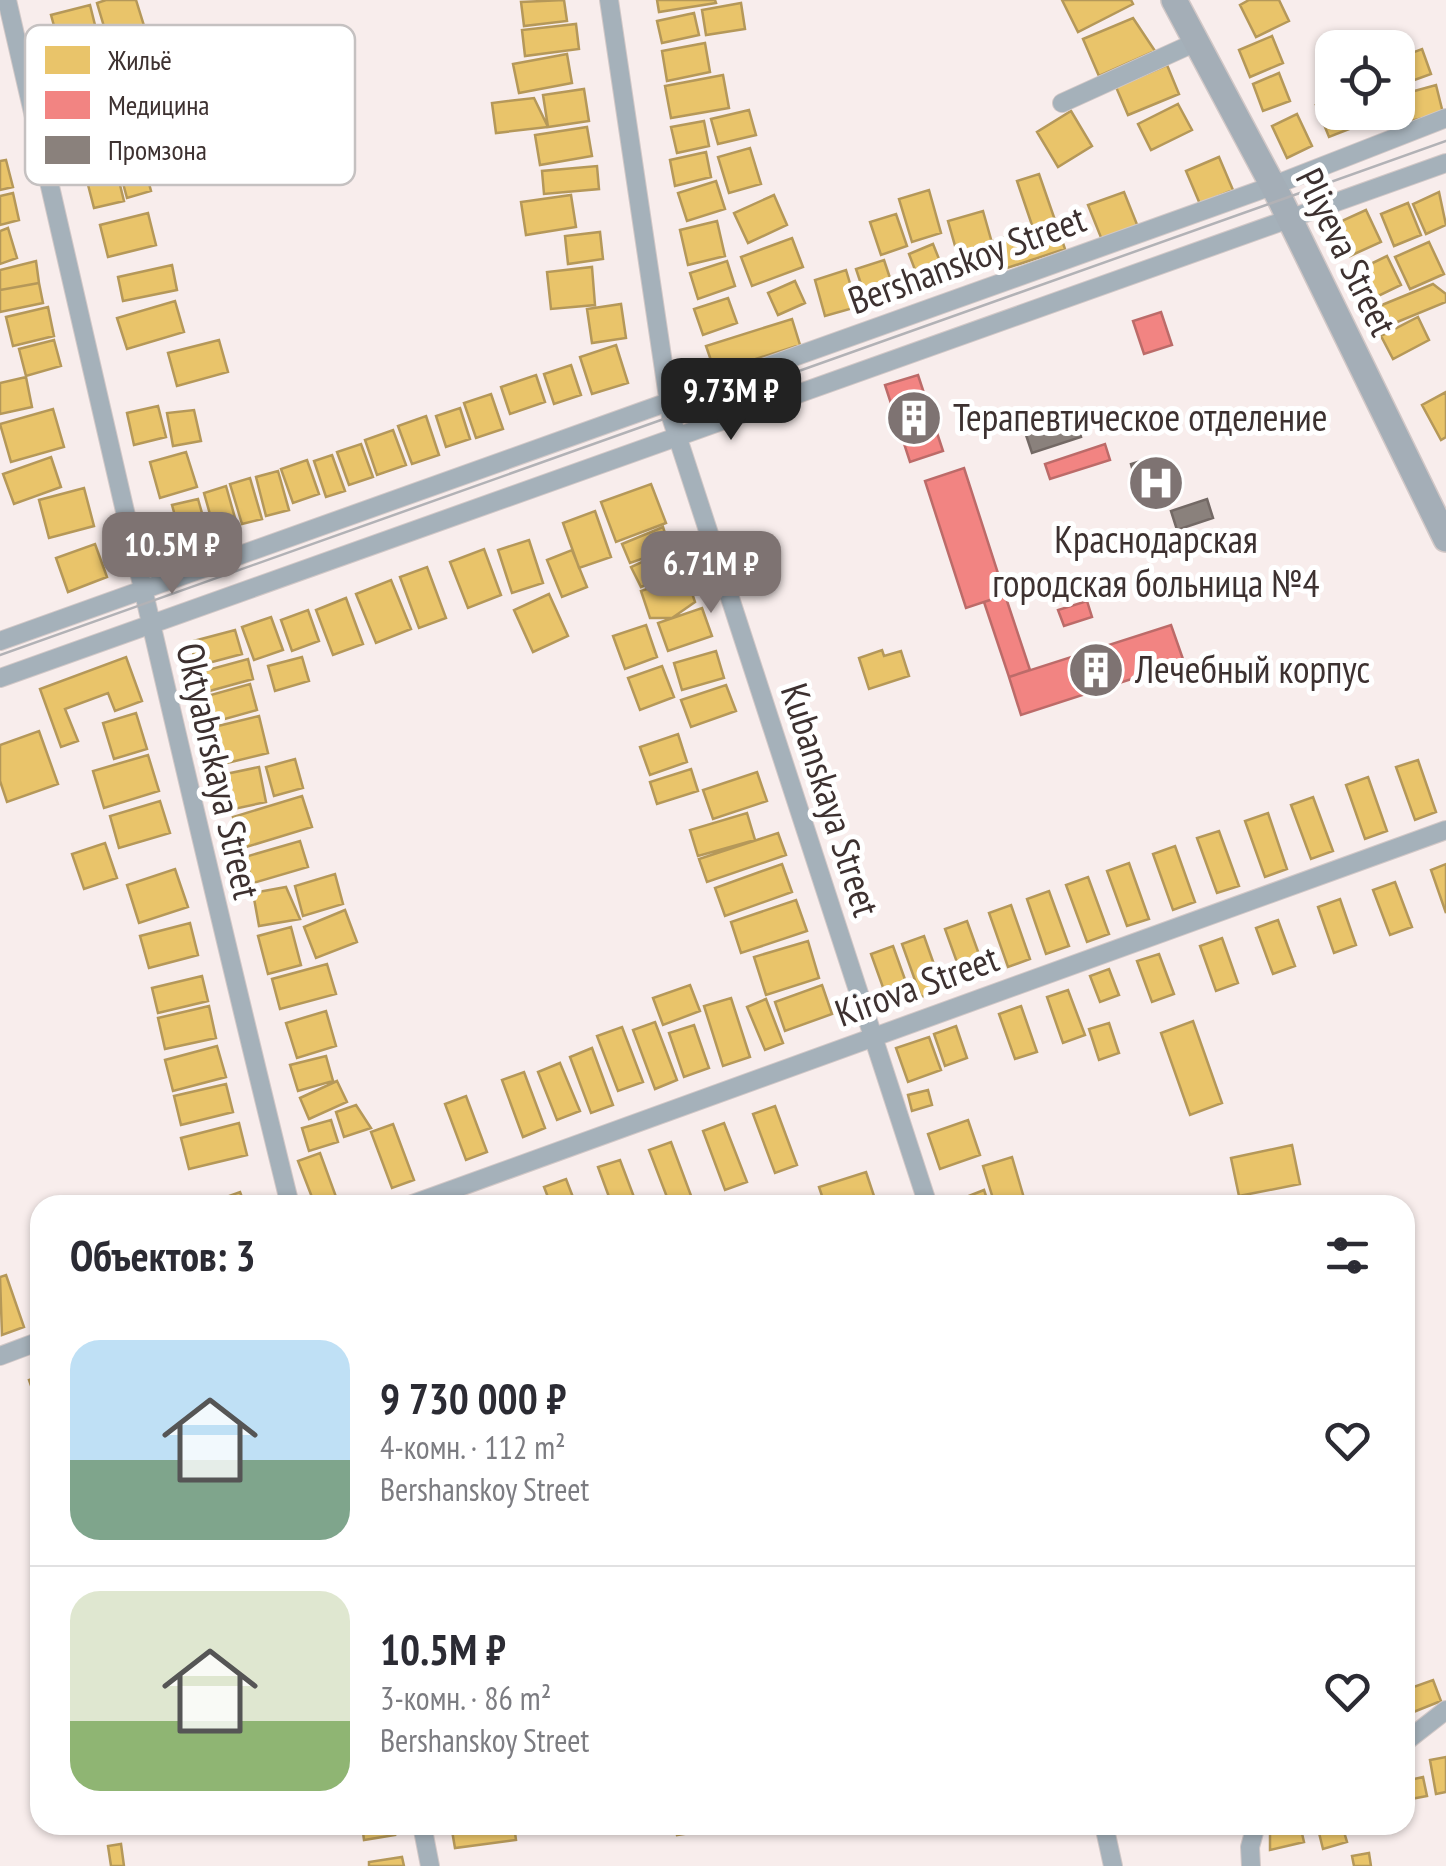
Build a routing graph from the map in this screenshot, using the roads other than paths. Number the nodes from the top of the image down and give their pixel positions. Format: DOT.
graph roads {
  1 [pos="7,0"];
  2 [pos="609,0"];
  3 [pos="1174,0"];
  4 [pos="6,22"];
  5 [pos="1194,43"];
  6 [pos="25,99"];
  7 [pos="1062,103"];
  8 [pos="1446,118"];
  9 [pos="1446,163"];
  10 [pos="46,185"];
  11 [pos="1272,186"];
  12 [pos="1290,221"];
  13 [pos="668,401"];
  14 [pos="677,437"];
  15 [pos="1446,540"];
  16 [pos="145,588"];
  17 [pos="152,625"];
  18 [pos="0,641"];
  19 [pos="0,678"];
  20 [pos="1446,830"];
  21 [pos="874,1037"];
  22 [pos="288,1195"];
  23 [pos="438,1195"];
  24 [pos="925,1195"];
  25 [pos="30,1345"];
  26 [pos="0,1356"];
  27 [pos="1446,1710"];
  28 [pos="1415,1734"];
  29 [pos="424,1835"];
  30 [pos="1106,1835"];
  31 [pos="1253,1835"];
  32 [pos="430,1866"];
  33 [pos="1114,1866"];
  34 [pos="1251,1866"];
  1 -- 4 [label="street, Oktyabrskaya Street"];
  2 -- 13 [label="street, Kubanskaya Street"];
  3 -- 5 [label="street, Pliyeva Street"];
  4 -- 6 [label="street, Oktyabrskaya Street"];
  5 -- 7 [label="street"];
  5 -- 11 [label="street, Pliyeva Street"];
  8 -- 11 [label="street, Bershanskoy Street"];
  9 -- 12 [label="street, Bershanskoy Street"];
  10 -- 16 [label="street, Oktyabrskaya Street"];
  11 -- 12 [label="street, Pliyeva Street"];
  11 -- 13 [label="street, Bershanskoy Street"];
  12 -- 14 [label="street, Bershanskoy Street"];
  12 -- 15 [label="street, Pliyeva Street"];
  13 -- 14 [label="street, Kubanskaya Street"];
  13 -- 16 [label="street, Bershanskoy Street"];
  14 -- 17 [label="street, Bershanskoy Street"];
  14 -- 21 [label="street, Kubanskaya Street"];
  16 -- 17 [label="street, Oktyabrskaya Street"];
  16 -- 18 [label="street, Bershanskoy Street"];
  17 -- 19 [label="street, Bershanskoy Street"];
  17 -- 22 [label="street, Oktyabrskaya Street"];
  20 -- 21 [label="street, Kirova Street"];
  21 -- 23 [label="street, Kirova Street"];
  21 -- 24 [label="street, Kubanskaya Street"];
  25 -- 26 [label="street"];
  27 -- 28 [label="street"];
  29 -- 32 [label="street"];
  30 -- 33 [label="street"];
  31 -- 34 [label="street"];
}
